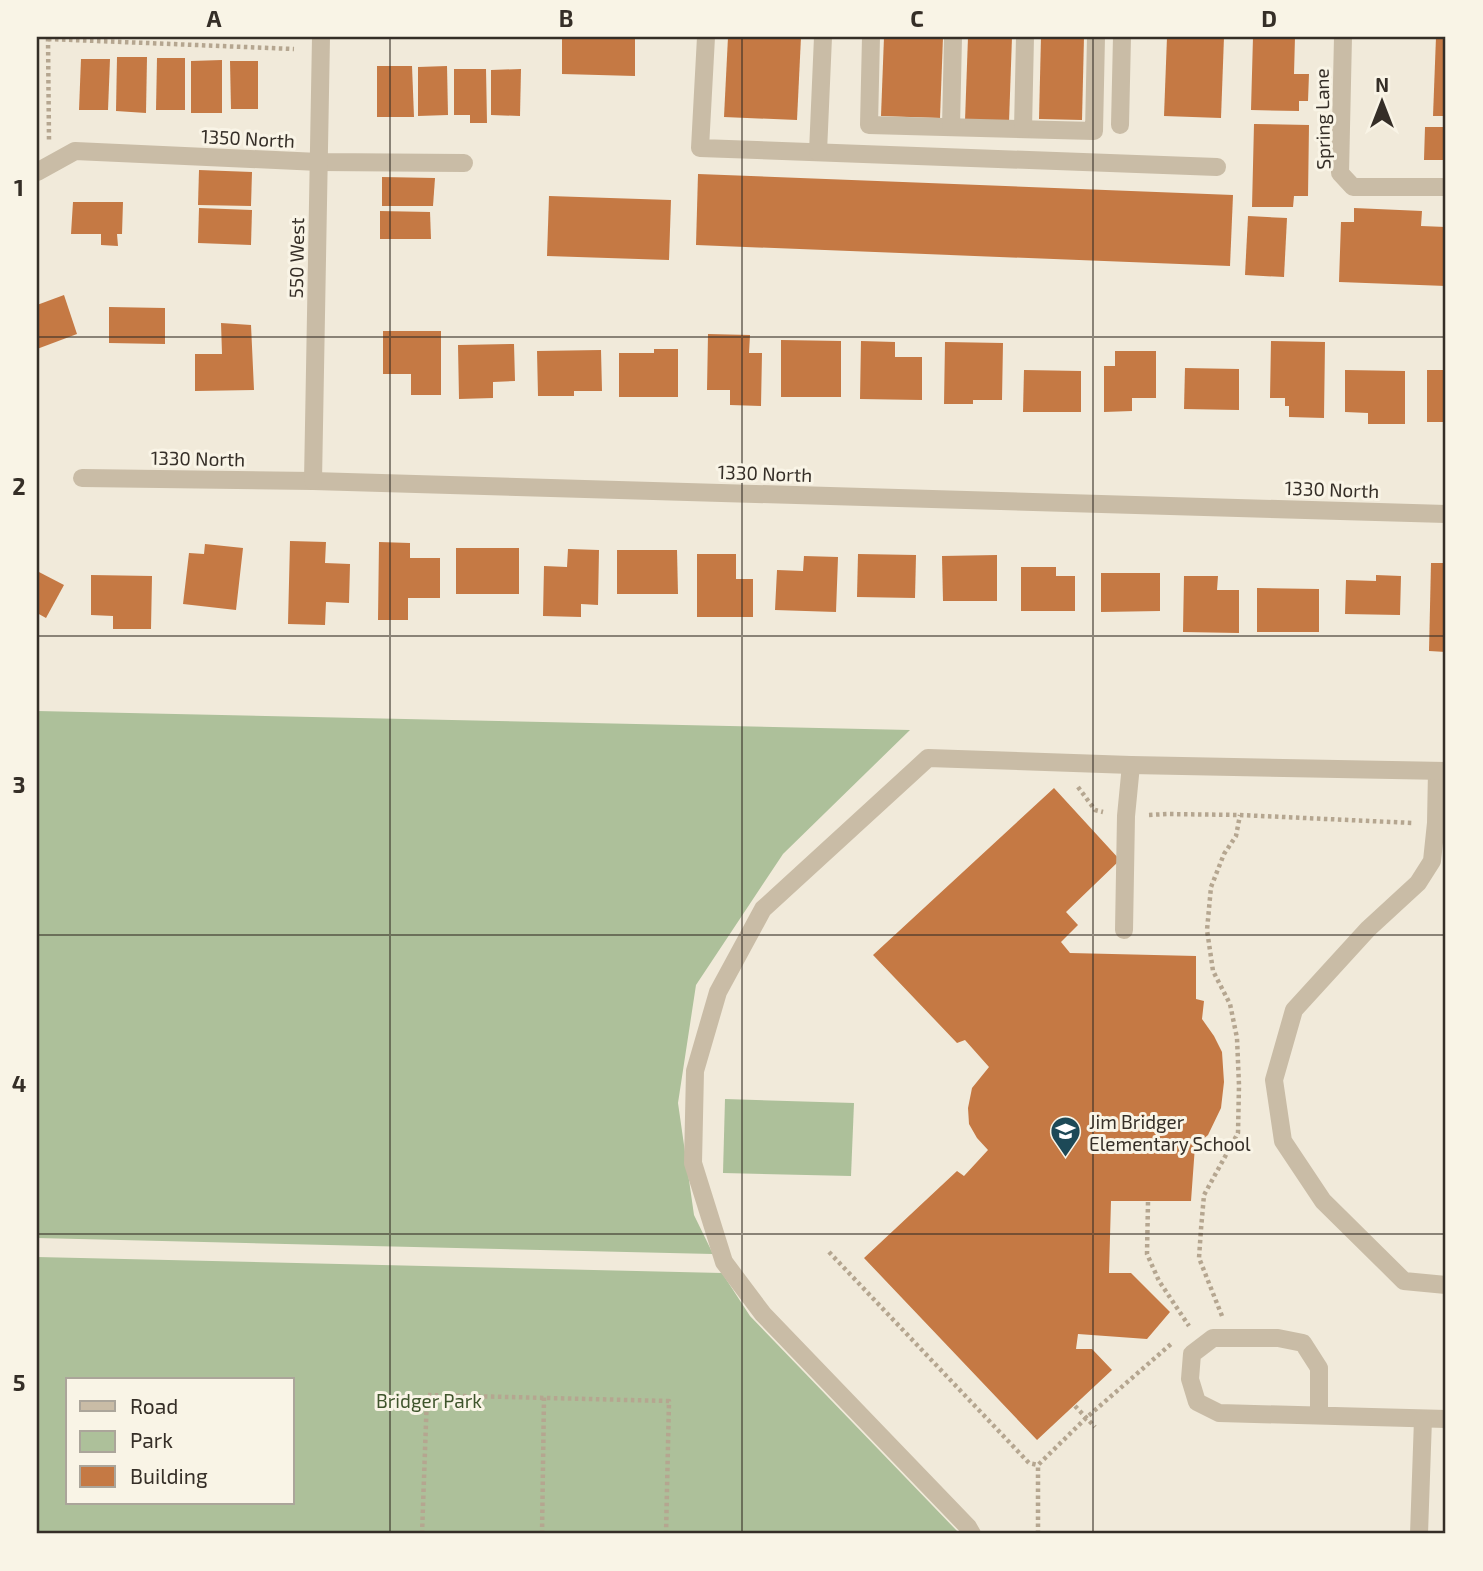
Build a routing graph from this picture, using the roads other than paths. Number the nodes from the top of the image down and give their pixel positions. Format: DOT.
graph roads {
  1 [pos="321,37"];
  2 [pos="706,37"];
  3 [pos="822,37"];
  4 [pos="871,37"];
  5 [pos="953,37"];
  6 [pos="1025,37"];
  7 [pos="1096,37"];
  8 [pos="1122,37"];
  9 [pos="1343,37"];
  10 [pos="1120,125"];
  11 [pos="951,127"];
  12 [pos="1023,129"];
  13 [pos="818,152"];
  14 [pos="319,162"];
  15 [pos="464,163"];
  16 [pos="1217,167"];
  17 [pos="37,172"];
  18 [pos="1446,187"];
  19 [pos="82,478"];
  20 [pos="313,481"];
  21 [pos="1446,514"];
  22 [pos="1131,765"];
  23 [pos="1441,771"];
  24 [pos="1124,930"];
  25 [pos="1446,1284"];
  26 [pos="1319,1415"];
  27 [pos="1423,1419"];
  28 [pos="1446,1419"];
  29 [pos="972,1534"];
  30 [pos="1419,1534"];
  1 -- 14 [label="street, 550 West"];
  2 -- 13 [label="street"];
  3 -- 13 [label="street"];
  4 -- 11 [label="street"];
  5 -- 11 [label="street"];
  6 -- 12 [label="street"];
  7 -- 12 [label="street"];
  8 -- 10 [label="street"];
  9 -- 18 [label="street, Spring Lane"];
  11 -- 12 [label="street"];
  13 -- 16 [label="street"];
  14 -- 15 [label="street, 1350 North"];
  14 -- 17 [label="street, 1350 North"];
  14 -- 20 [label="street, 550 West"];
  19 -- 20 [label="street, 1330 North"];
  20 -- 21 [label="street, 1330 North"];
  22 -- 23 [label="street"];
  22 -- 24 [label="street"];
  22 -- 29 [label="street"];
  23 -- 25 [label="street"];
  26 -- 26 [label="street"];
  26 -- 27 [label="street"];
  27 -- 28 [label="street"];
  27 -- 30 [label="street"];
}
